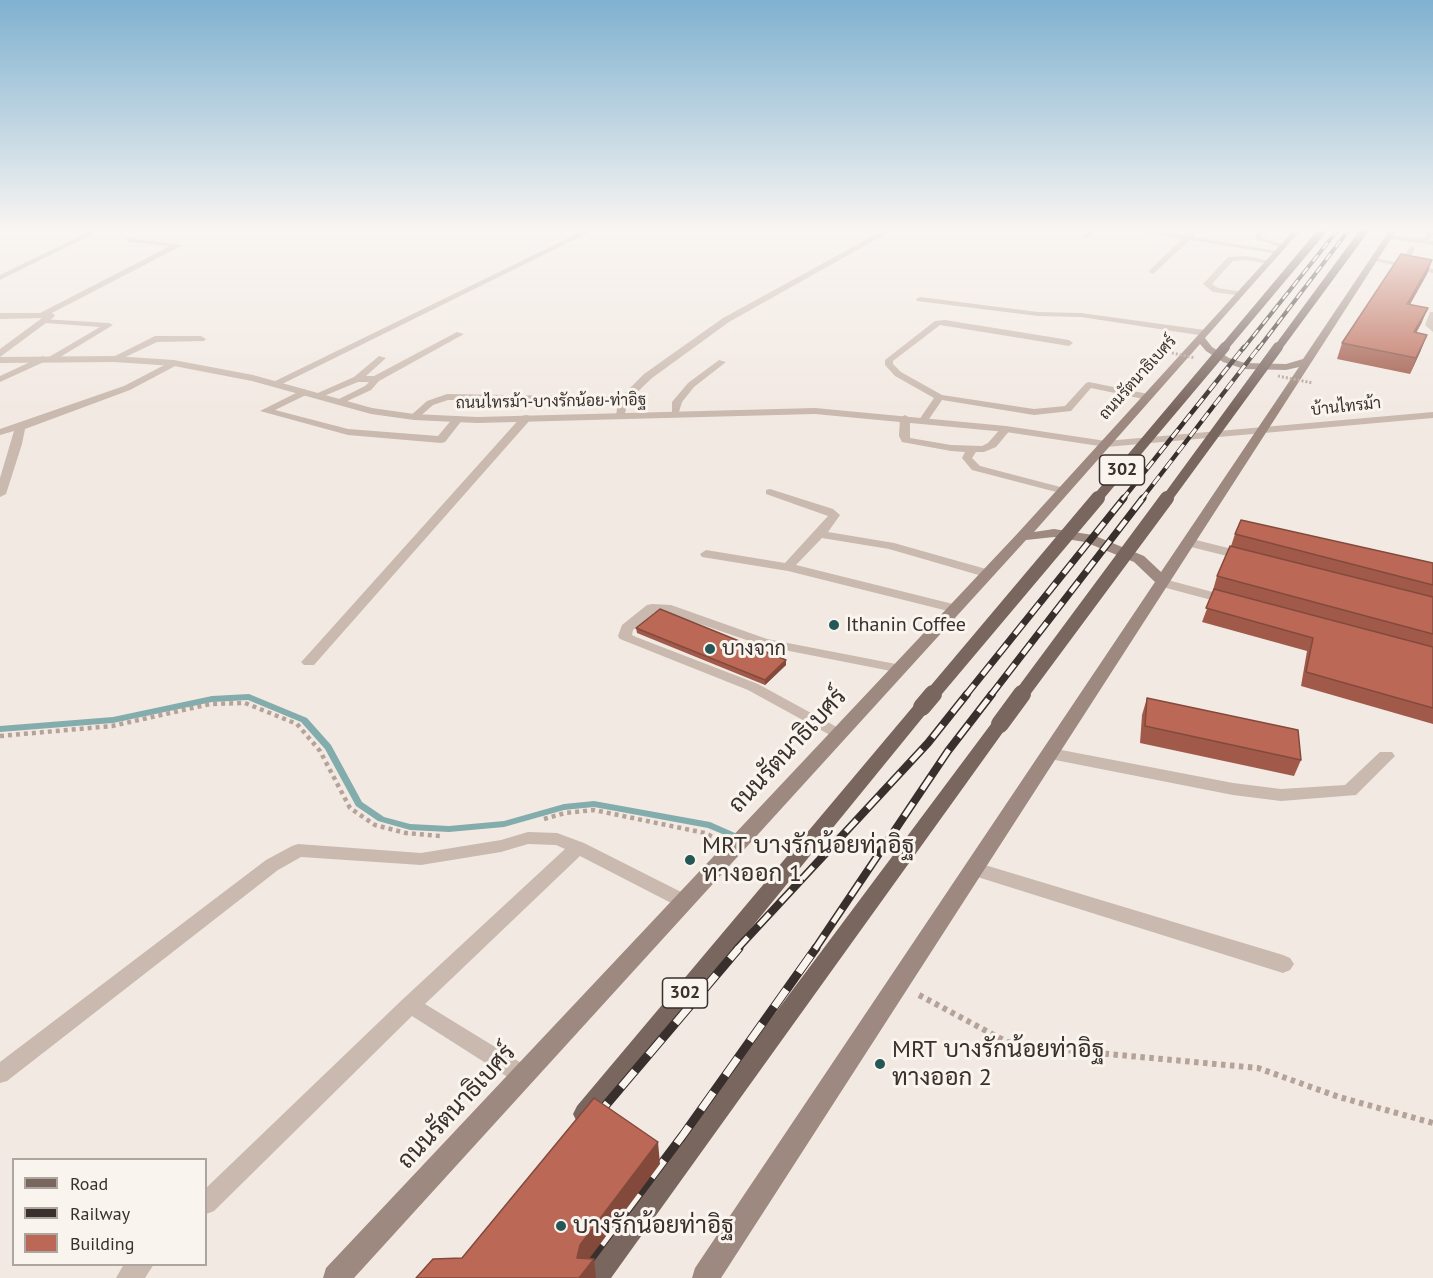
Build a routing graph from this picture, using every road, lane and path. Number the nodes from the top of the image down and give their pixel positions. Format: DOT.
graph roads {
  1 [pos="93,291"];
  2 [pos="466,291"];
  3 [pos="779,291"];
  4 [pos="1220,291"];
  5 [pos="1243,291"];
  6 [pos="1272,291"];
  7 [pos="1320,291"];
  8 [pos="1354,291"];
  9 [pos="1240,294"];
  10 [pos="920,298"];
  11 [pos="0,315"];
  12 [pos="1433,316"];
  13 [pos="44,317"];
  14 [pos="1433,330"];
  15 [pos="460,334"];
  16 [pos="1203,336"];
  17 [pos="201,339"];
  18 [pos="1069,343"];
  19 [pos="0,354"];
  20 [pos="382,358"];
  21 [pos="47,359"];
  22 [pos="114,359"];
  23 [pos="0,360"];
  24 [pos="1309,361"];
  25 [pos="722,362"];
  26 [pos="174,363"];
  27 [pos="0,379"];
  28 [pos="357,379"];
  29 [pos="376,379"];
  30 [pos="274,384"];
  31 [pos="310,394"];
  32 [pos="939,397"];
  33 [pos="1148,397"];
  34 [pos="623,400"];
  35 [pos="598,401"];
  36 [pos="338,402"];
  37 [pos="675,413"];
  38 [pos="1433,415"];
  39 [pos="597,416"];
  40 [pos="620,416"];
  41 [pos="414,417"];
  42 [pos="526,418"];
  43 [pos="905,418"];
  44 [pos="458,419"];
  45 [pos="924,420"];
  46 [pos="20,427"];
  47 [pos="1006,429"];
  48 [pos="1261,431"];
  49 [pos="0,432"];
  50 [pos="1106,444"];
  51 [pos="972,449"];
  52 [pos="1064,491"];
  53 [pos="770,492"];
  54 [pos="0,494"];
  55 [pos="820,534"];
  56 [pos="1022,537"];
  57 [pos="1188,542"];
  58 [pos="706,554"];
  59 [pos="1266,562"];
  60 [pos="788,567"];
  61 [pos="989,574"];
  62 [pos="1164,583"];
  63 [pos="1242,604"];
  64 [pos="956,609"];
  65 [pos="309,662"];
  66 [pos="901,669"];
  67 [pos="839,735"];
  68 [pos="0,736"];
  69 [pos="1051,754"];
  70 [pos="1386,756"];
  71 [pos="536,821"];
  72 [pos="447,837"];
  73 [pos="578,847"];
  74 [pos="734,849"];
  75 [pos="975,869"];
  76 [pos="685,902"];
  77 [pos="1283,964"];
  78 [pos="899,984"];
  79 [pos="410,1005"];
  80 [pos="0,1074"];
  81 [pos="524,1076"];
  82 [pos="1433,1123"];
  83 [pos="571,1131"];
  84 [pos="207,1202"];
  85 [pos="140,1266"];
  86 [pos="128,1278"];
  87 [pos="336,1278"];
  88 [pos="596,1278"];
  89 [pos="705,1278"];
  1 -- 13 [label="street"];
  2 -- 30 [label="street"];
  3 -- 34 [label="street"];
  4 -- 9 [label="lane"];
  5 -- 9 [label="main road, ถนนรัตนาธิเบศร์ / 302"];
  6 -- 83 [label="main road, 302, bridge"];
  7 -- 88 [label="main road, 302, bridge"];
  8 -- 24 [label="main road"];
  9 -- 16 [label="main road, ถนนรัตนาธิเบศร์ / 302"];
  10 -- 16 [label="lane"];
  11 -- 13 [label="street"];
  12 -- 14 [label="lane"];
  13 -- 19 [label="street"];
  13 -- 21 [label="lane"];
  15 -- 29 [label="lane"];
  16 -- 24 [label="main road"];
  16 -- 33 [label="main road, ถนนรัตนาธิเบศร์ / 302"];
  17 -- 22 [label="street"];
  18 -- 32 [label="lane"];
  20 -- 28 [label="lane"];
  21 -- 22 [label="street, ถนนไทรม้า-บางรักน้อย-ท่าอิฐ"];
  21 -- 23 [label="street, ถนนไทรม้า-บางรักน้อย-ท่าอิฐ"];
  21 -- 27 [label="lane"];
  22 -- 26 [label="street, ถนนไทรม้า-บางรักน้อย-ท่าอิฐ"];
  24 -- 48 [label="main road"];
  25 -- 37 [label="lane"];
  26 -- 30 [label="street, ถนนไทรม้า-บางรักน้อย-ท่าอิฐ"];
  26 -- 46 [label="lane"];
  28 -- 29 [label="lane"];
  28 -- 31 [label="lane"];
  29 -- 36 [label="lane"];
  30 -- 31 [label="street, ถนนไทรม้า-บางรักน้อย-ท่าอิฐ"];
  31 -- 36 [label="street, ถนนไทรม้า-บางรักน้อย-ท่าอิฐ"];
  31 -- 44 [label="street"];
  32 -- 33 [label="lane"];
  32 -- 45 [label="lane"];
  33 -- 50 [label="main road, ถนนรัตนาธิเบศร์ / 302"];
  34 -- 35 [label="lane"];
  34 -- 40 [label="street"];
  35 -- 39 [label="lane"];
  35 -- 41 [label="lane"];
  36 -- 41 [label="street, ถนนไทรม้า-บางรักน้อย-ท่าอิฐ"];
  37 -- 40 [label="street, ถนนไทรม้า-บางรักน้อย-ท่าอิฐ"];
  37 -- 43 [label="street, ถนนไทรม้า-บางรักน้อย-ท่าอิฐ"];
  38 -- 48 [label="street, บ้านไทรม้า"];
  39 -- 40 [label="street, ถนนไทรม้า-บางรักน้อย-ท่าอิฐ"];
  39 -- 42 [label="street, ถนนไทรม้า-บางรักน้อย-ท่าอิฐ"];
  41 -- 44 [label="street, ถนนไทรม้า-บางรักน้อย-ท่าอิฐ"];
  42 -- 44 [label="street, ถนนไทรม้า-บางรักน้อย-ท่าอิฐ"];
  42 -- 65 [label="street"];
  43 -- 45 [label="street, ถนนไทรม้า-บางรักน้อย-ท่าอิฐ"];
  43 -- 51 [label="lane"];
  45 -- 47 [label="street, ถนนไทรม้า-บางรักน้อย-ท่าอิฐ"];
  46 -- 49 [label="lane"];
  46 -- 54 [label="lane"];
  47 -- 50 [label="street, ถนนไทรม้า-บางรักน้อย-ท่าอิฐ"];
  47 -- 51 [label="lane"];
  48 -- 50 [label="street, ถนนรัตนาธิเบศร์ / 302"];
  48 -- 57 [label="main road"];
  50 -- 52 [label="main road, ถนนรัตนาธิเบศร์ / 302"];
  51 -- 52 [label="lane"];
  52 -- 56 [label="main road, ถนนรัตนาธิเบศร์ / 302"];
  53 -- 55 [label="lane"];
  55 -- 60 [label="lane"];
  55 -- 61 [label="lane"];
  56 -- 61 [label="main road, ถนนรัตนาธิเบศร์ / 302"];
  56 -- 62 [label="main road"];
  57 -- 59 [label="street"];
  57 -- 62 [label="main road"];
  58 -- 60 [label="lane"];
  60 -- 64 [label="lane"];
  61 -- 64 [label="main road, ถนนรัตนาธิเบศร์ / 302"];
  62 -- 63 [label="street"];
  62 -- 69 [label="main road"];
  64 -- 66 [label="main road, ถนนรัตนาธิเบศร์ / 302"];
  66 -- 67 [label="main road, ถนนรัตนาธิเบศร์ / 302"];
  66 -- 67 [label="lane"];
  67 -- 74 [label="main road, ถนนรัตนาธิเบศร์ / 302"];
  68 -- 72 [label="path"];
  69 -- 70 [label="street"];
  69 -- 75 [label="main road"];
  71 -- 74 [label="path"];
  73 -- 76 [label="lane"];
  73 -- 79 [label="lane"];
  73 -- 80 [label="lane"];
  74 -- 76 [label="main road, ถนนรัตนาธิเบศร์ / 302"];
  75 -- 77 [label="street"];
  75 -- 78 [label="main road"];
  76 -- 81 [label="main road, ถนนรัตนาธิเบศร์ / 302"];
  78 -- 82 [label="path"];
  78 -- 89 [label="main road"];
  79 -- 81 [label="lane"];
  79 -- 84 [label="lane"];
  81 -- 87 [label="main road, ถนนรัตนาธิเบศร์ / 302"];
  85 -- 86 [label="lane"];
}
